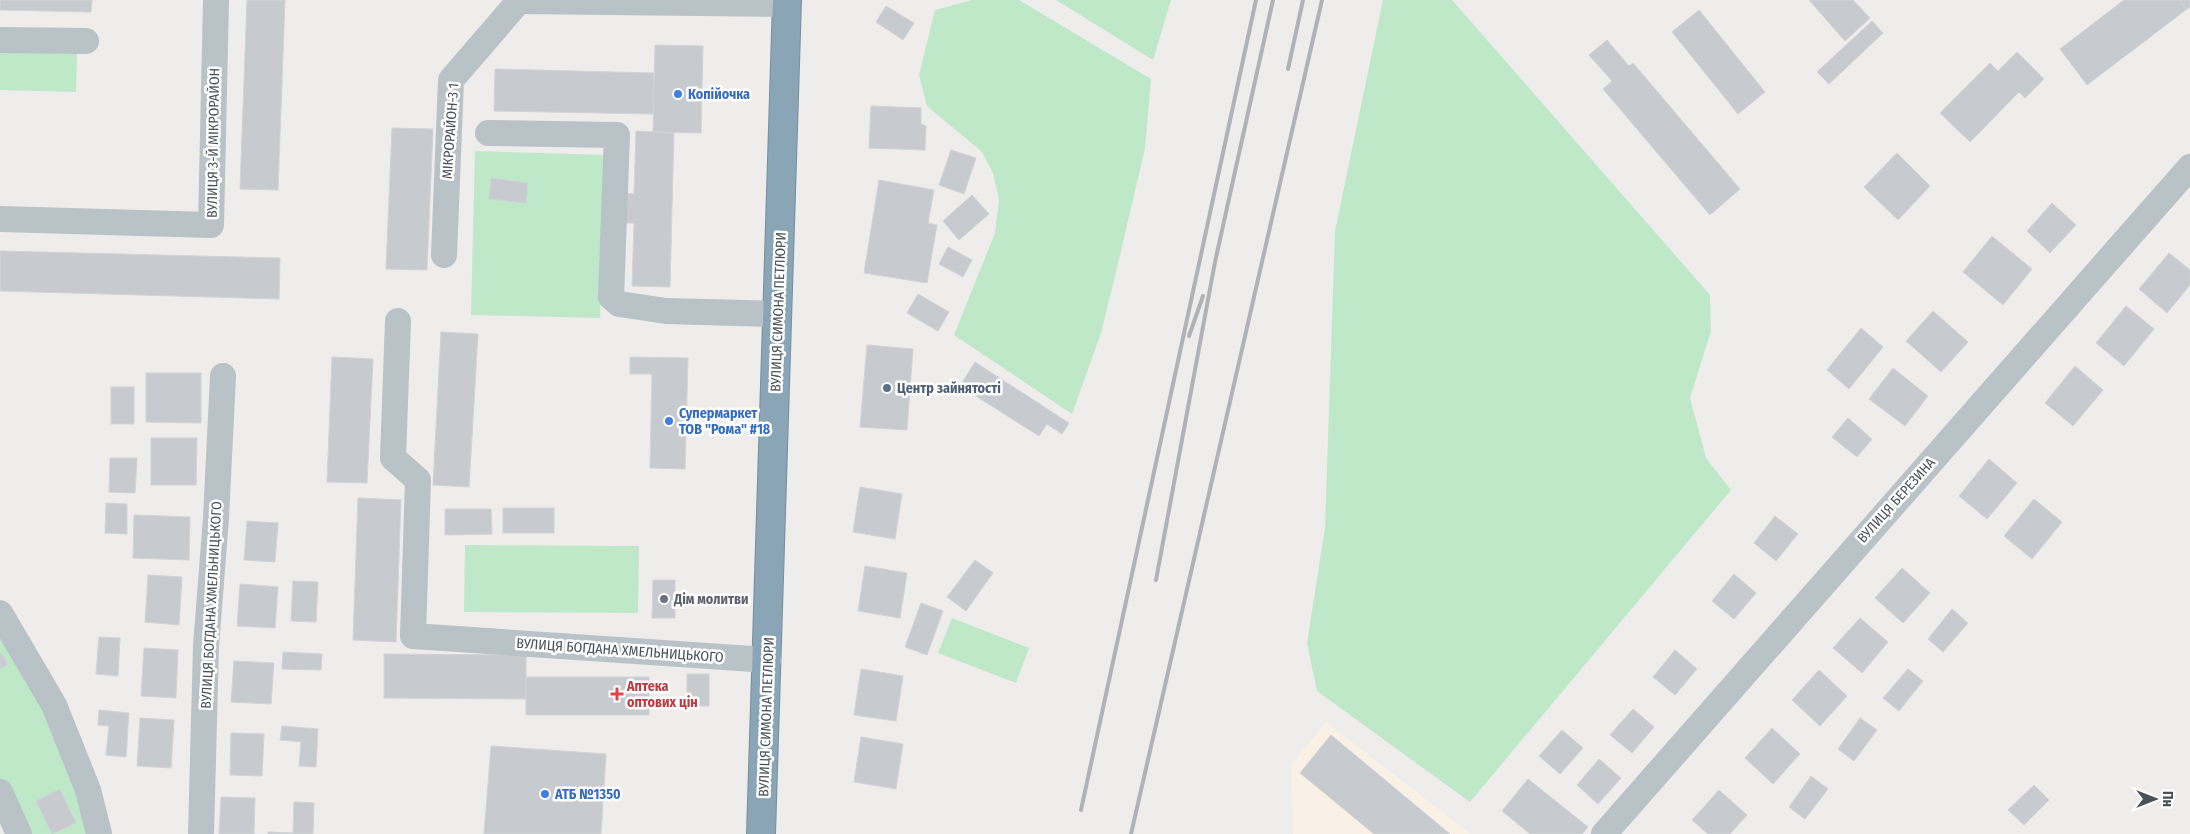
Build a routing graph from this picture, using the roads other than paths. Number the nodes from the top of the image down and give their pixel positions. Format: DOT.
graph roads {
  1 [pos="216,0"];
  2 [pos="519,1"];
  3 [pos="787,2"];
  4 [pos="0,40"];
  5 [pos="86,41"];
  6 [pos="488,133"];
  7 [pos="2190,167"];
  8 [pos="0,219"];
  9 [pos="444,255"];
  10 [pos="764,314"];
  11 [pos="398,321"];
  12 [pos="223,376"];
  13 [pos="0,613"];
  14 [pos="768,660"];
  15 [pos="0,792"];
  16 [pos="19,834"];
  17 [pos="99,834"];
  18 [pos="201,834"];
  19 [pos="762,834"];
  20 [pos="1604,834"];
  1 -- 8 [label="street, ВУЛИЦЯ 3-Й МІКРОРАЙОН"];
  2 -- 3 [label="street"];
  2 -- 9 [label="street, МІКРОРАЙОН-3 1"];
  3 -- 10 [label="highway, ВУЛИЦЯ СИМОНА ПЕТЛЮРИ"];
  4 -- 5 [label="street"];
  6 -- 10 [label="street, ВУЛИЦЯ СИМОНА ПЕТЛЮРИ"];
  7 -- 20 [label="street, ВУЛИЦЯ БЕРЕЗИНА"];
  10 -- 14 [label="highway, ВУЛИЦЯ СИМОНА ПЕТЛЮРИ"];
  11 -- 14 [label="street, ВУЛИЦЯ БОГДАНА ХМЕЛЬНИЦЬКОГО"];
  12 -- 18 [label="street, ВУЛИЦЯ БОГДАНА ХМЕЛЬНИЦЬКОГО"];
  13 -- 17 [label="street"];
  14 -- 19 [label="highway, ВУЛИЦЯ СИМОНА ПЕТЛЮРИ"];
  15 -- 16 [label="street"];
}
